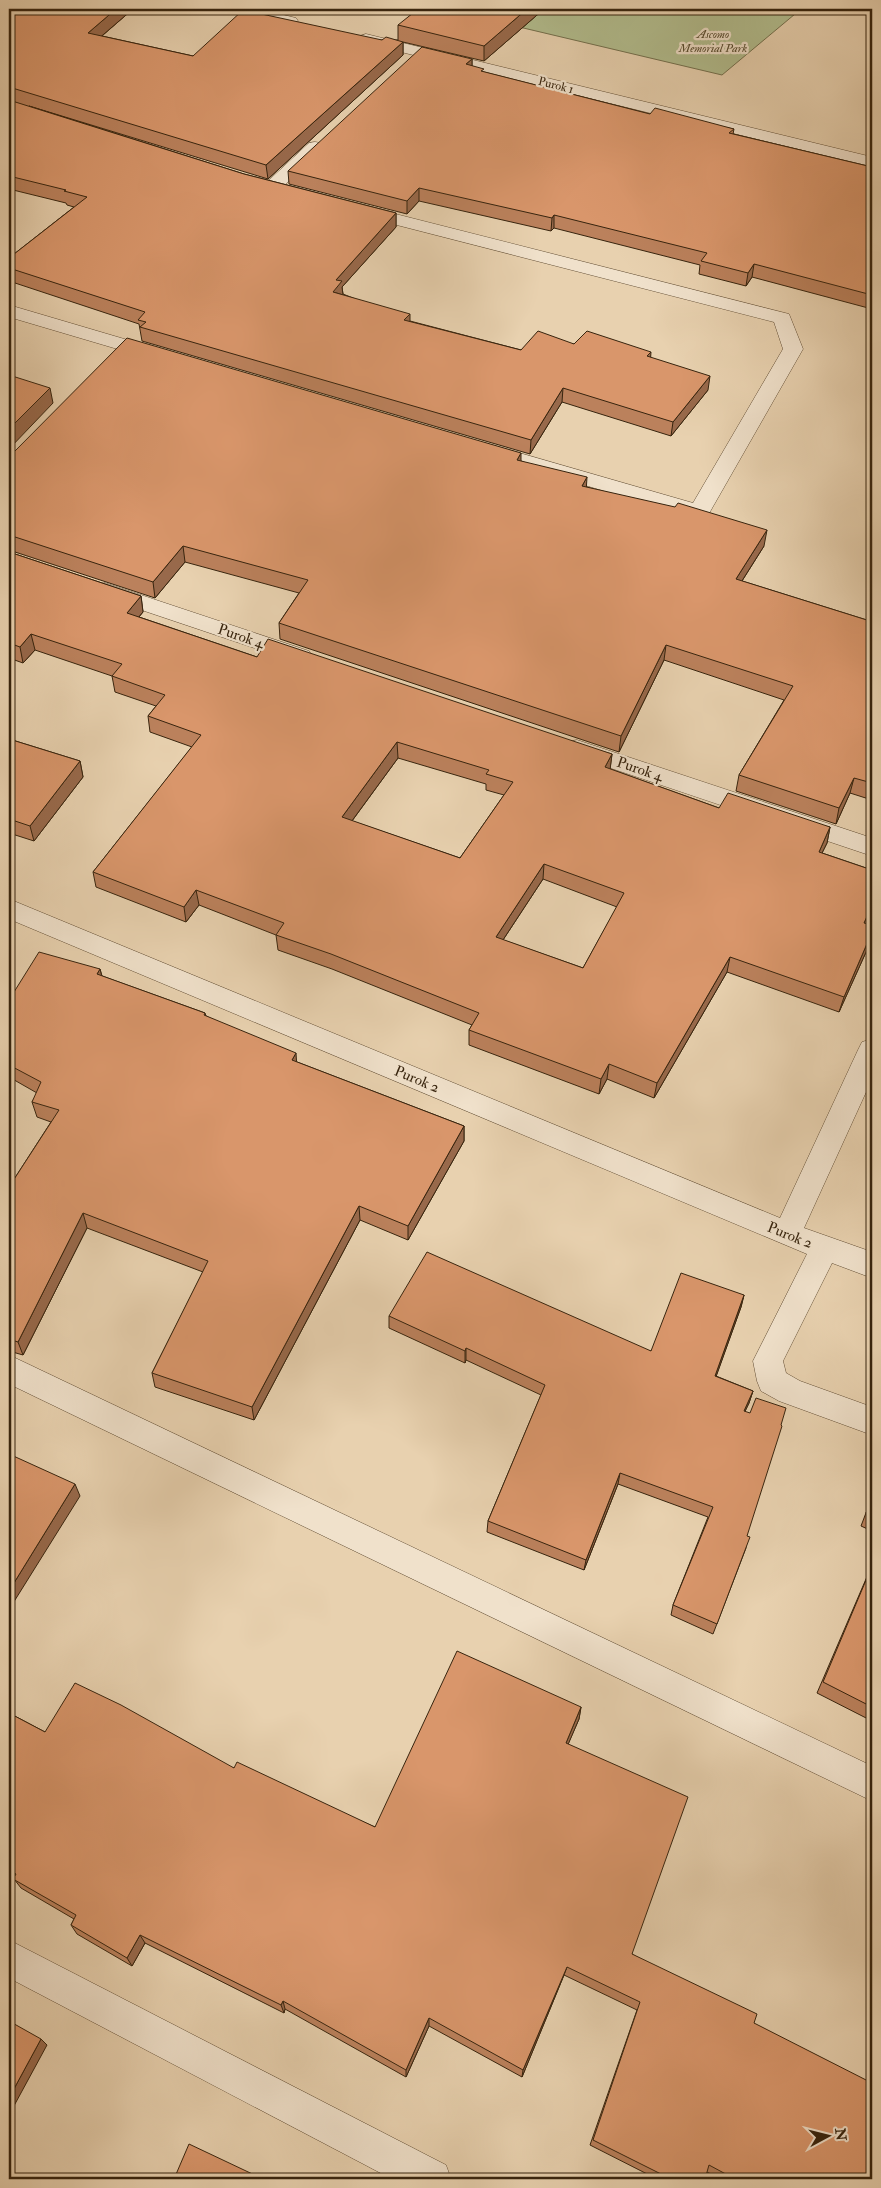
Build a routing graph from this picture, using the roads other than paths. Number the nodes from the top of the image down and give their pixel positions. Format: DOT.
graph roads {
  1 [pos="240,9"];
  2 [pos="305,25"];
  3 [pos="350,35"];
  4 [pos="420,52"];
  5 [pos="405,66"];
  6 [pos="331,133"];
  7 [pos="872,162"];
  8 [pos="252,182"];
  9 [pos="272,187"];
  10 [pos="291,192"];
  11 [pos="339,204"];
  12 [pos="9,311"];
  13 [pos="173,359"];
  14 [pos="470,445"];
  15 [pos="84,583"];
  16 [pos="318,662"];
  17 [pos="553,740"];
  18 [pos="872,848"];
  19 [pos="9,909"];
  20 [pos="872,1050"];
  21 [pos="787,1234"];
  22 [pos="825,1248"];
  23 [pos="872,1265"];
  24 [pos="9,1369"];
  25 [pos="872,1421"];
  26 [pos="872,1784"];
  27 [pos="9,1958"];
  28 [pos="432,2179"];
  1 -- 2 [label="street"];
  3 -- 4 [label="street, Purok 1"];
  4 -- 5 [label="street"];
  4 -- 7 [label="street, Purok 1"];
  6 -- 9 [label="street"];
  8 -- 9 [label="street"];
  9 -- 10 [label="street"];
  11 -- 14 [label="street"];
  12 -- 13 [label="street"];
  15 -- 16 [label="street, Purok 4"];
  17 -- 18 [label="street, Purok 4"];
  19 -- 21 [label="street, Purok 2"];
  20 -- 21 [label="street"];
  21 -- 22 [label="street, Purok 2"];
  22 -- 23 [label="street, Purok 2"];
  22 -- 25 [label="street"];
  24 -- 26 [label="street"];
  27 -- 28 [label="street"];
}
